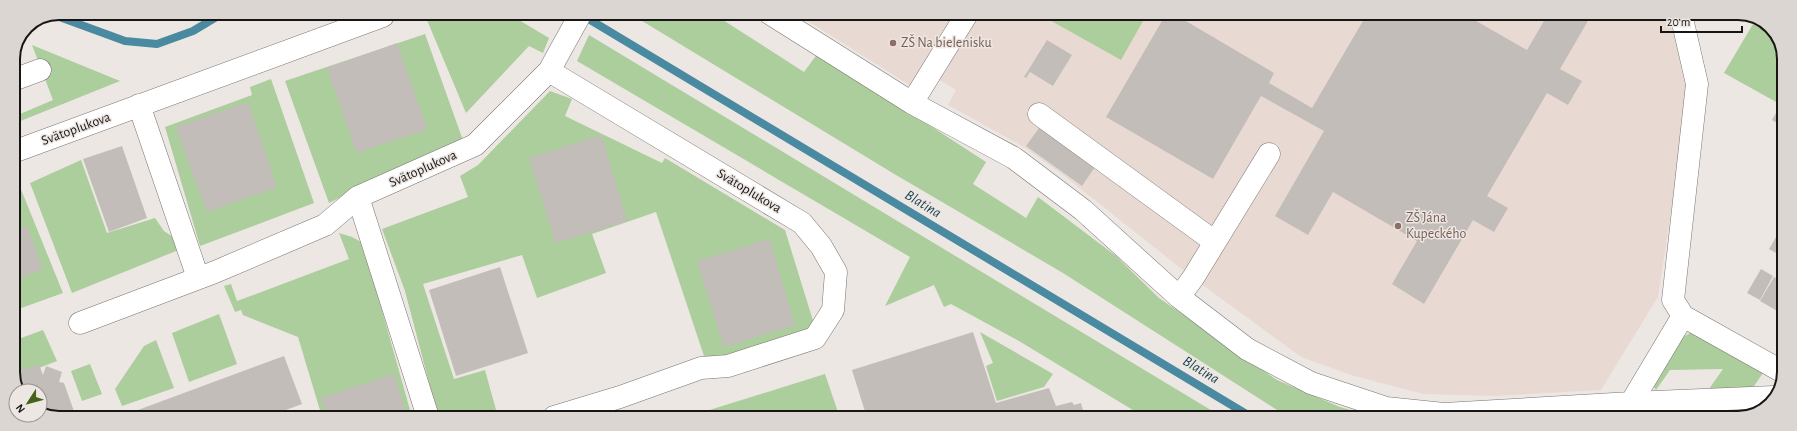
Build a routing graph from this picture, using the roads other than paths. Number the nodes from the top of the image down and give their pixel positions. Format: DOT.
graph roads {
  1 [pos="371,20"];
  2 [pos="577,20"];
  3 [pos="780,20"];
  4 [pos="963,20"];
  5 [pos="1682,20"];
  6 [pos="40,70"];
  7 [pos="548,71"];
  8 [pos="20,77"];
  9 [pos="912,103"];
  10 [pos="139,105"];
  11 [pos="1039,114"];
  12 [pos="20,149"];
  13 [pos="1270,154"];
  14 [pos="358,197"];
  15 [pos="1215,242"];
  16 [pos="198,278"];
  17 [pos="1179,297"];
  18 [pos="1683,316"];
  19 [pos="80,323"];
  20 [pos="1777,369"];
  21 [pos="1768,397"];
  22 [pos="1631,403"];
  23 [pos="426,411"];
  24 [pos="574,411"];
  25 [pos="1415,411"];
  26 [pos="1495,411"];
  1 -- 10 [label="street, Svätoplukova"];
  2 -- 7 [label="street"];
  3 -- 9 [label="street"];
  4 -- 9 [label="street"];
  5 -- 18 [label="street"];
  6 -- 8 [label="street"];
  7 -- 14 [label="street, Svätoplukova"];
  7 -- 24 [label="street, Svätoplukova"];
  9 -- 17 [label="street"];
  10 -- 12 [label="street, Svätoplukova"];
  10 -- 16 [label="street"];
  11 -- 15 [label="street"];
  13 -- 15 [label="street"];
  14 -- 16 [label="street, Svätoplukova"];
  14 -- 23 [label="street"];
  15 -- 17 [label="street"];
  16 -- 19 [label="street, Svätoplukova"];
  17 -- 25 [label="street"];
  18 -- 20 [label="street"];
  18 -- 22 [label="street"];
  21 -- 22 [label="street"];
  22 -- 26 [label="street"];
}
